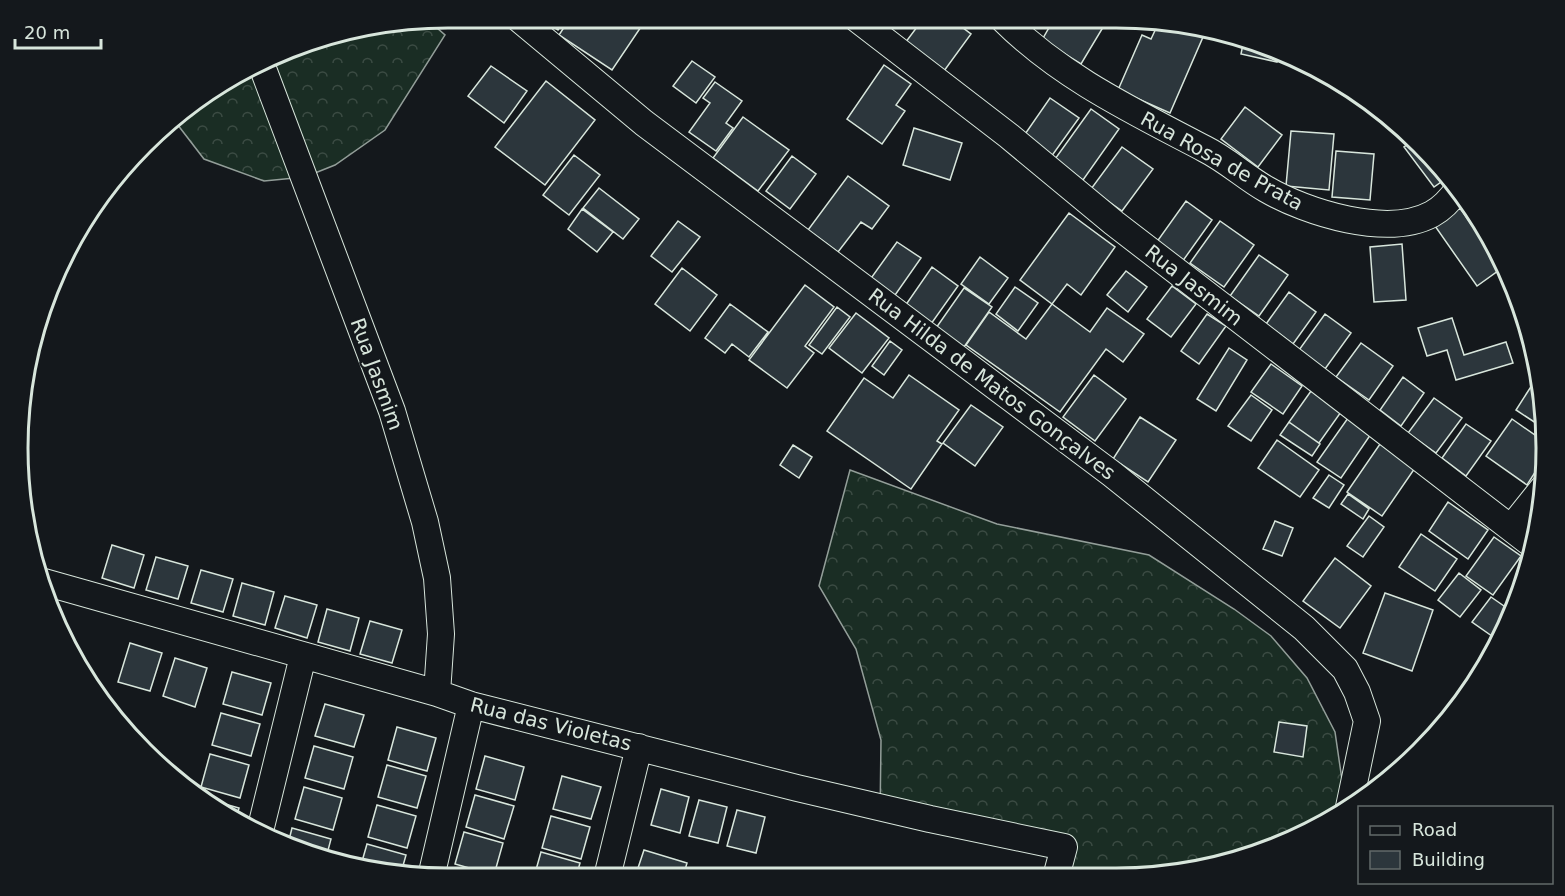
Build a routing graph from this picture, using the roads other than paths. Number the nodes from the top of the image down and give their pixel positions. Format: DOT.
graph roads {
  1 [pos="530,28"];
  2 [pos="869,28"];
  3 [pos="1012,28"];
  4 [pos="264,71"];
  5 [pos="1452,196"];
  6 [pos="1533,500"];
  7 [pos="1511,528"];
  8 [pos="1526,540"];
  9 [pos="51,584"];
  10 [pos="303,656"];
  11 [pos="437,693"];
  12 [pos="471,705"];
  13 [pos="639,747"];
  14 [pos="1351,796"];
  15 [pos="262,824"];
  16 [pos="433,867"];
  17 [pos="609,868"];
  18 [pos="1058,868"];
  1 -- 14 [label="street, Rua Hilda de Matos Gonçalves"];
  2 -- 7 [label="street, Rua Jasmim"];
  3 -- 5 [label="street, Rua Rosa de Prata"];
  4 -- 11 [label="street, Rua Jasmim"];
  6 -- 7 [label="street"];
  7 -- 8 [label="street, Rua Jasmim"];
  9 -- 10 [label="street, Rua das Violetas"];
  10 -- 11 [label="street, Rua das Violetas"];
  10 -- 15 [label="street"];
  11 -- 12 [label="street, Rua das Violetas"];
  12 -- 13 [label="street, Rua das Violetas"];
  12 -- 16 [label="street"];
  13 -- 17 [label="street"];
  13 -- 18 [label="street, Rua das Violetas"];
}
